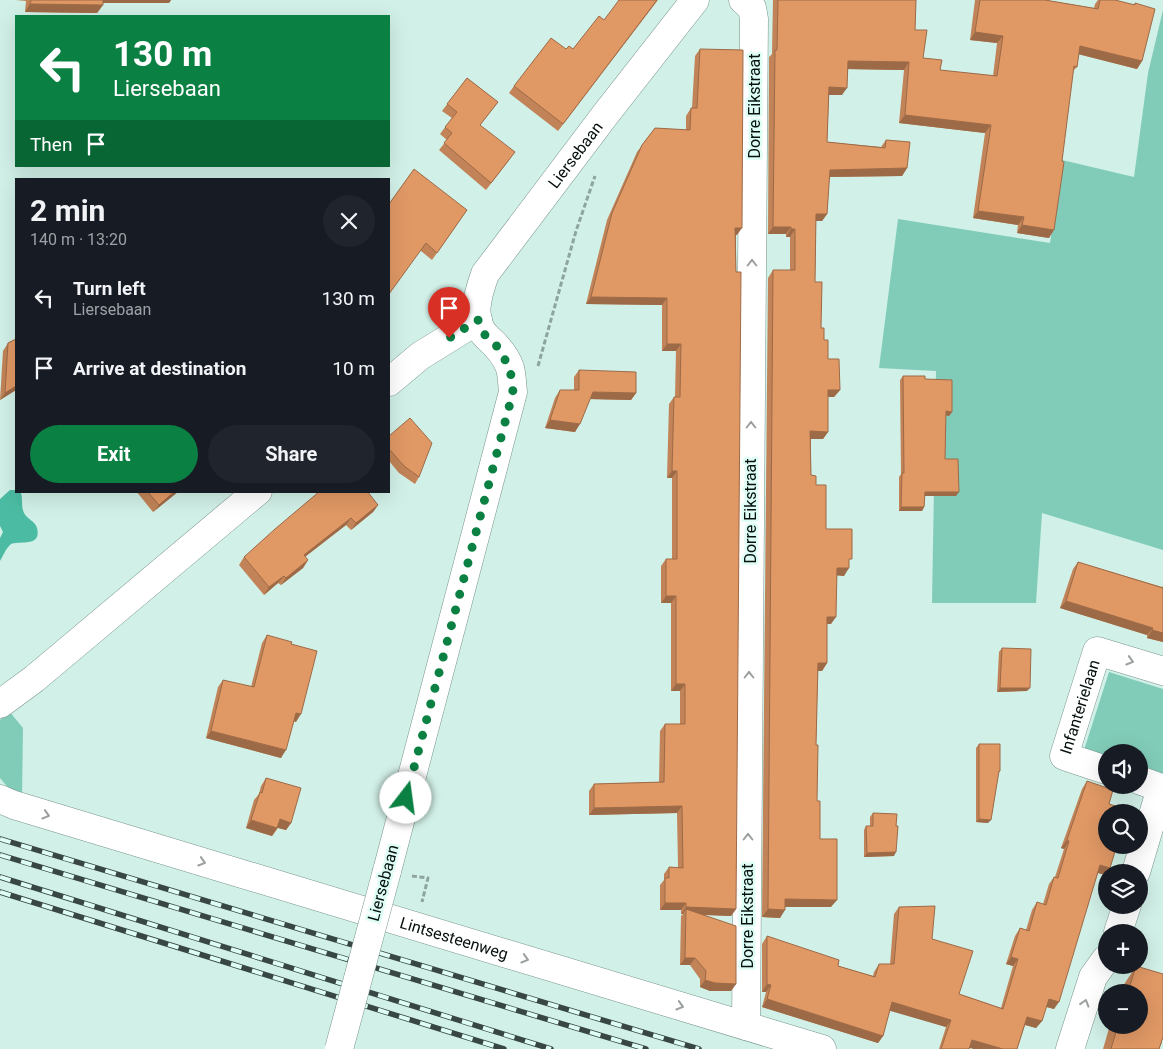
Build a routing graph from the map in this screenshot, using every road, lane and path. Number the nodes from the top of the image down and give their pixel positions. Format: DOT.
graph roads {
  1 [pos="696,0"];
  2 [pos="749,9"];
  3 [pos="595,175"];
  4 [pos="478,320"];
  5 [pos="538,367"];
  6 [pos="390,381"];
  7 [pos="256,493"];
  8 [pos="1163,671"];
  9 [pos="0,704"];
  10 [pos="1098,767"];
  11 [pos="1148,783"];
  12 [pos="0,799"];
  13 [pos="1138,864"];
  14 [pos="395,873"];
  15 [pos="424,893"];
  16 [pos="1098,970"];
  17 [pos="746,1026"];
  18 [pos="339,1049"];
  19 [pos="822,1049"];
  20 [pos="1070,1049"];
  1 -- 4 [label="street, Liersebaan"];
  17 -- 2 [label="street, Dorre Eikstraat, one-way"];
  3 -- 5 [label="path"];
  4 -- 6 [label="street"];
  4 -- 14 [label="street, Liersebaan"];
  7 -- 9 [label="street"];
  10 -- 8 [label="street, Infanterielaan, one-way"];
  11 -- 13 [label="street"];
  12 -- 17 [label="street, Lintsesteenweg, one-way"];
  14 -- 15 [label="path"];
  14 -- 18 [label="street, Liersebaan, bridge"];
  20 -- 16 [label="street, one-way"];
  17 -- 19 [label="street, Lintsesteenweg"];
}
